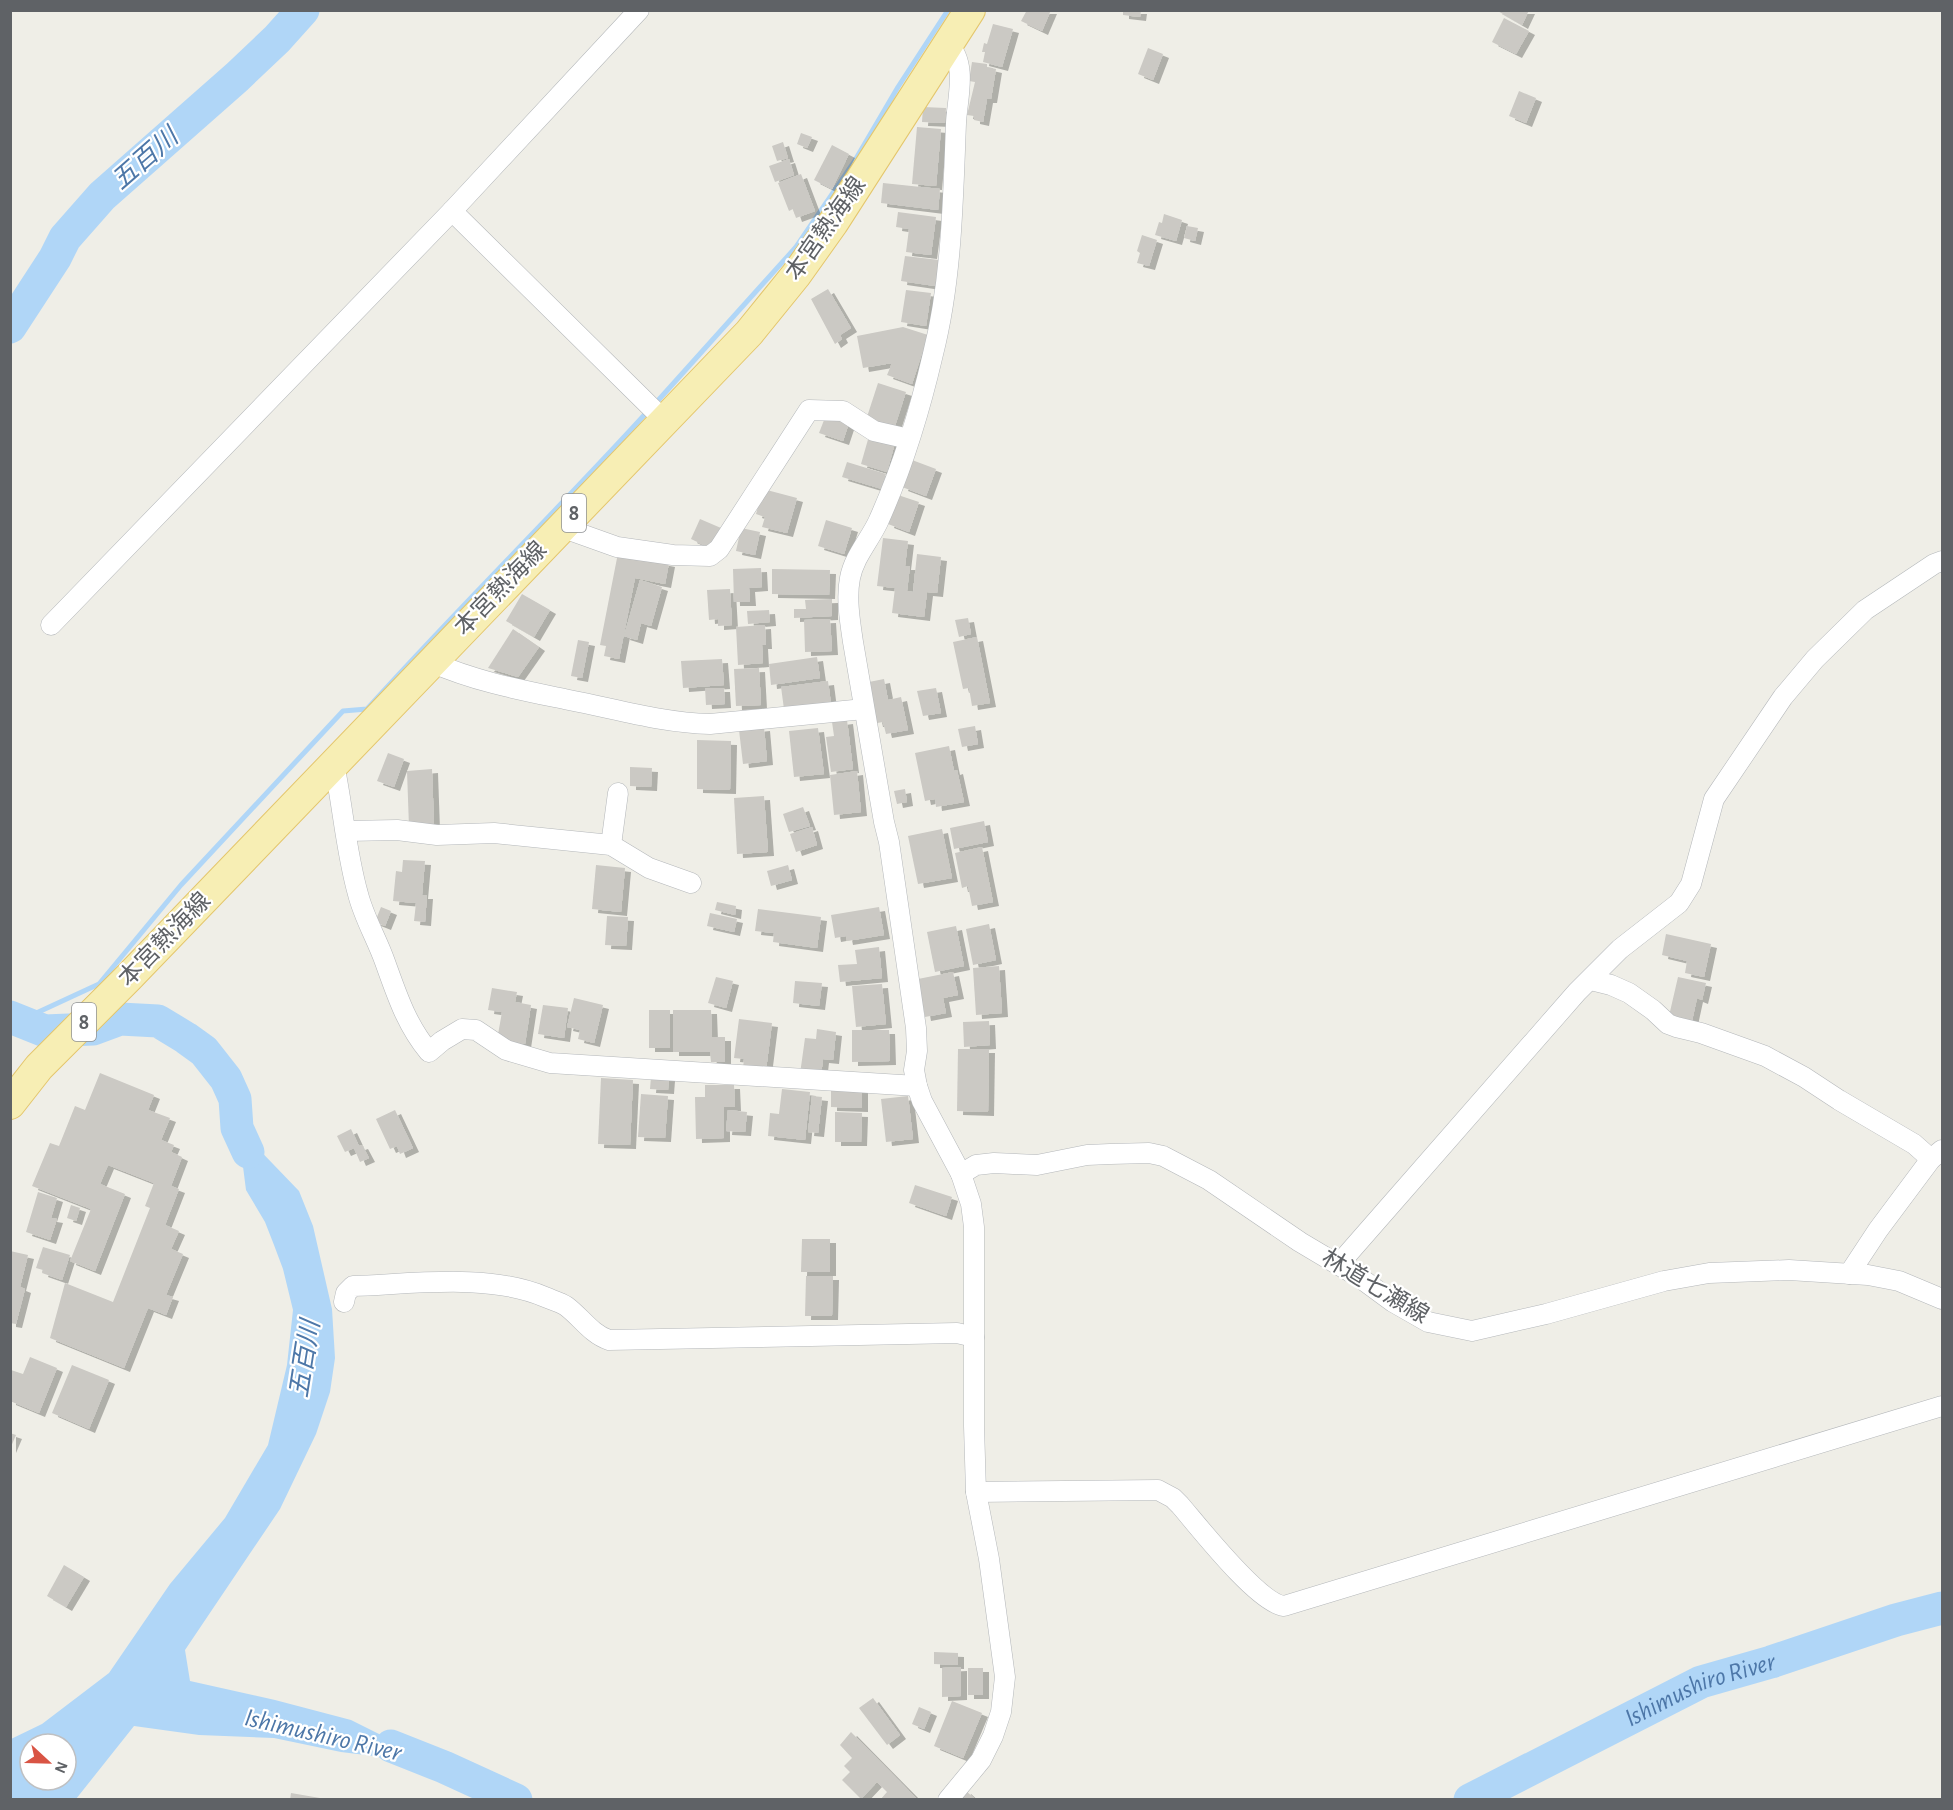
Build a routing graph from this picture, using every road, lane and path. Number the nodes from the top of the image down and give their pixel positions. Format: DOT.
graph roads {
  1 [pos="639,10"];
  2 [pos="970,10"];
  3 [pos="948,45"];
  4 [pos="452,211"];
  5 [pos="664,420"];
  6 [pos="909,439"];
  7 [pos="561,527"];
  8 [pos="1942,561"];
  9 [pos="51,625"];
  10 [pos="431,662"];
  11 [pos="864,709"];
  12 [pos="334,764"];
  13 [pos="618,793"];
  14 [pos="347,831"];
  15 [pos="611,845"];
  16 [pos="691,883"];
  17 [pos="1591,980"];
  18 [pos="918,1086"];
  19 [pos="10,1104"];
  20 [pos="1937,1154"];
  21 [pos="961,1174"];
  22 [pos="1338,1264"];
  23 [pos="1849,1274"];
  24 [pos="1942,1299"];
  25 [pos="344,1302"];
  26 [pos="974,1337"];
  27 [pos="1942,1406"];
  28 [pos="976,1492"];
  29 [pos="948,1800"];
  1 -- 4 [label="street"];
  2 -- 3 [label="main road, 本宮熱海線 / 8"];
  3 -- 5 [label="main road, 本宮熱海線 / 8"];
  3 -- 6 [label="street"];
  4 -- 5 [label="street"];
  4 -- 9 [label="street"];
  5 -- 7 [label="main road, 本宮熱海線 / 8"];
  6 -- 7 [label="street"];
  6 -- 11 [label="street"];
  7 -- 10 [label="main road, 本宮熱海線 / 8"];
  8 -- 17 [label="street"];
  10 -- 11 [label="street"];
  10 -- 12 [label="main road, 本宮熱海線 / 8"];
  11 -- 18 [label="street"];
  12 -- 14 [label="street"];
  12 -- 19 [label="main road, 本宮熱海線 / 8"];
  13 -- 15 [label="street"];
  14 -- 15 [label="street"];
  14 -- 18 [label="street"];
  15 -- 16 [label="street"];
  17 -- 20 [label="street"];
  17 -- 22 [label="street"];
  18 -- 21 [label="street"];
  20 -- 23 [label="street"];
  21 -- 22 [label="street, 林道七瀬線"];
  21 -- 26 [label="street"];
  22 -- 23 [label="street, 林道七瀬線"];
  23 -- 24 [label="street, 林道七瀬線"];
  25 -- 26 [label="street"];
  26 -- 28 [label="street"];
  27 -- 28 [label="street"];
  28 -- 29 [label="street"];
}
